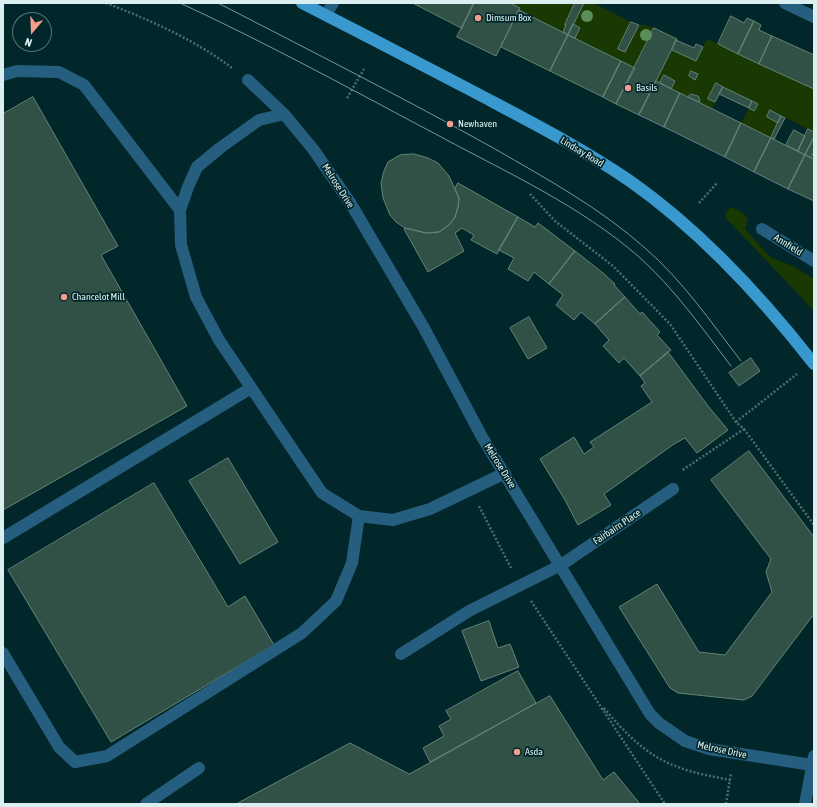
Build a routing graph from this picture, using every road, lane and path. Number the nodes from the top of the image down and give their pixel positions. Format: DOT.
graph roads {
  1 [pos="106,3"];
  2 [pos="302,3"];
  3 [pos="333,3"];
  4 [pos="786,3"];
  5 [pos="326,15"];
  6 [pos="814,17"];
  7 [pos="364,68"];
  8 [pos="3,76"];
  9 [pos="248,80"];
  10 [pos="347,98"];
  11 [pos="284,114"];
  12 [pos="717,183"];
  13 [pos="530,194"];
  14 [pos="699,203"];
  15 [pos="180,210"];
  16 [pos="762,229"];
  17 [pos="814,261"];
  18 [pos="813,364"];
  19 [pos="251,388"];
  20 [pos="736,422"];
  21 [pos="744,429"];
  22 [pos="505,473"];
  23 [pos="470,490"];
  24 [pos="673,490"];
  25 [pos="359,516"];
  26 [pos="814,525"];
  27 [pos="3,538"];
  28 [pos="560,565"];
  29 [pos="521,585"];
  30 [pos="3,653"];
  31 [pos="401,654"];
  32 [pos="597,701"];
  33 [pos="813,760"];
  34 [pos="199,768"];
  35 [pos="731,770"];
  36 [pos="730,780"];
  37 [pos="146,804"];
  38 [pos="666,804"];
  39 [pos="726,804"];
  40 [pos="805,804"];
  1 -- 9 [label="path"];
  2 -- 5 [label="main road, Lindsay Road"];
  3 -- 5 [label="street"];
  4 -- 6 [label="street"];
  5 -- 18 [label="main road, Lindsay Road"];
  7 -- 10 [label="path"];
  8 -- 15 [label="street"];
  9 -- 11 [label="street, Melrose Drive"];
  11 -- 15 [label="street"];
  11 -- 22 [label="street, Melrose Drive"];
  12 -- 14 [label="path"];
  13 -- 20 [label="path"];
  15 -- 19 [label="street"];
  16 -- 17 [label="street, Annfield"];
  18 -- 20 [label="path"];
  19 -- 25 [label="street"];
  19 -- 27 [label="street"];
  20 -- 21 [label="path"];
  21 -- 24 [label="path"];
  21 -- 26 [label="path"];
  22 -- 23 [label="street"];
  22 -- 28 [label="street, Melrose Drive"];
  23 -- 25 [label="street"];
  23 -- 29 [label="path"];
  24 -- 28 [label="street, Fairbairn Place"];
  25 -- 30 [label="street"];
  28 -- 29 [label="street, Fairbairn Place"];
  28 -- 33 [label="street, Melrose Drive"];
  29 -- 31 [label="street, Fairbairn Place"];
  29 -- 32 [label="path"];
  32 -- 36 [label="path"];
  32 -- 38 [label="path"];
  33 -- 40 [label="street"];
  34 -- 37 [label="street"];
  35 -- 36 [label="path"];
  36 -- 39 [label="path"];
}
